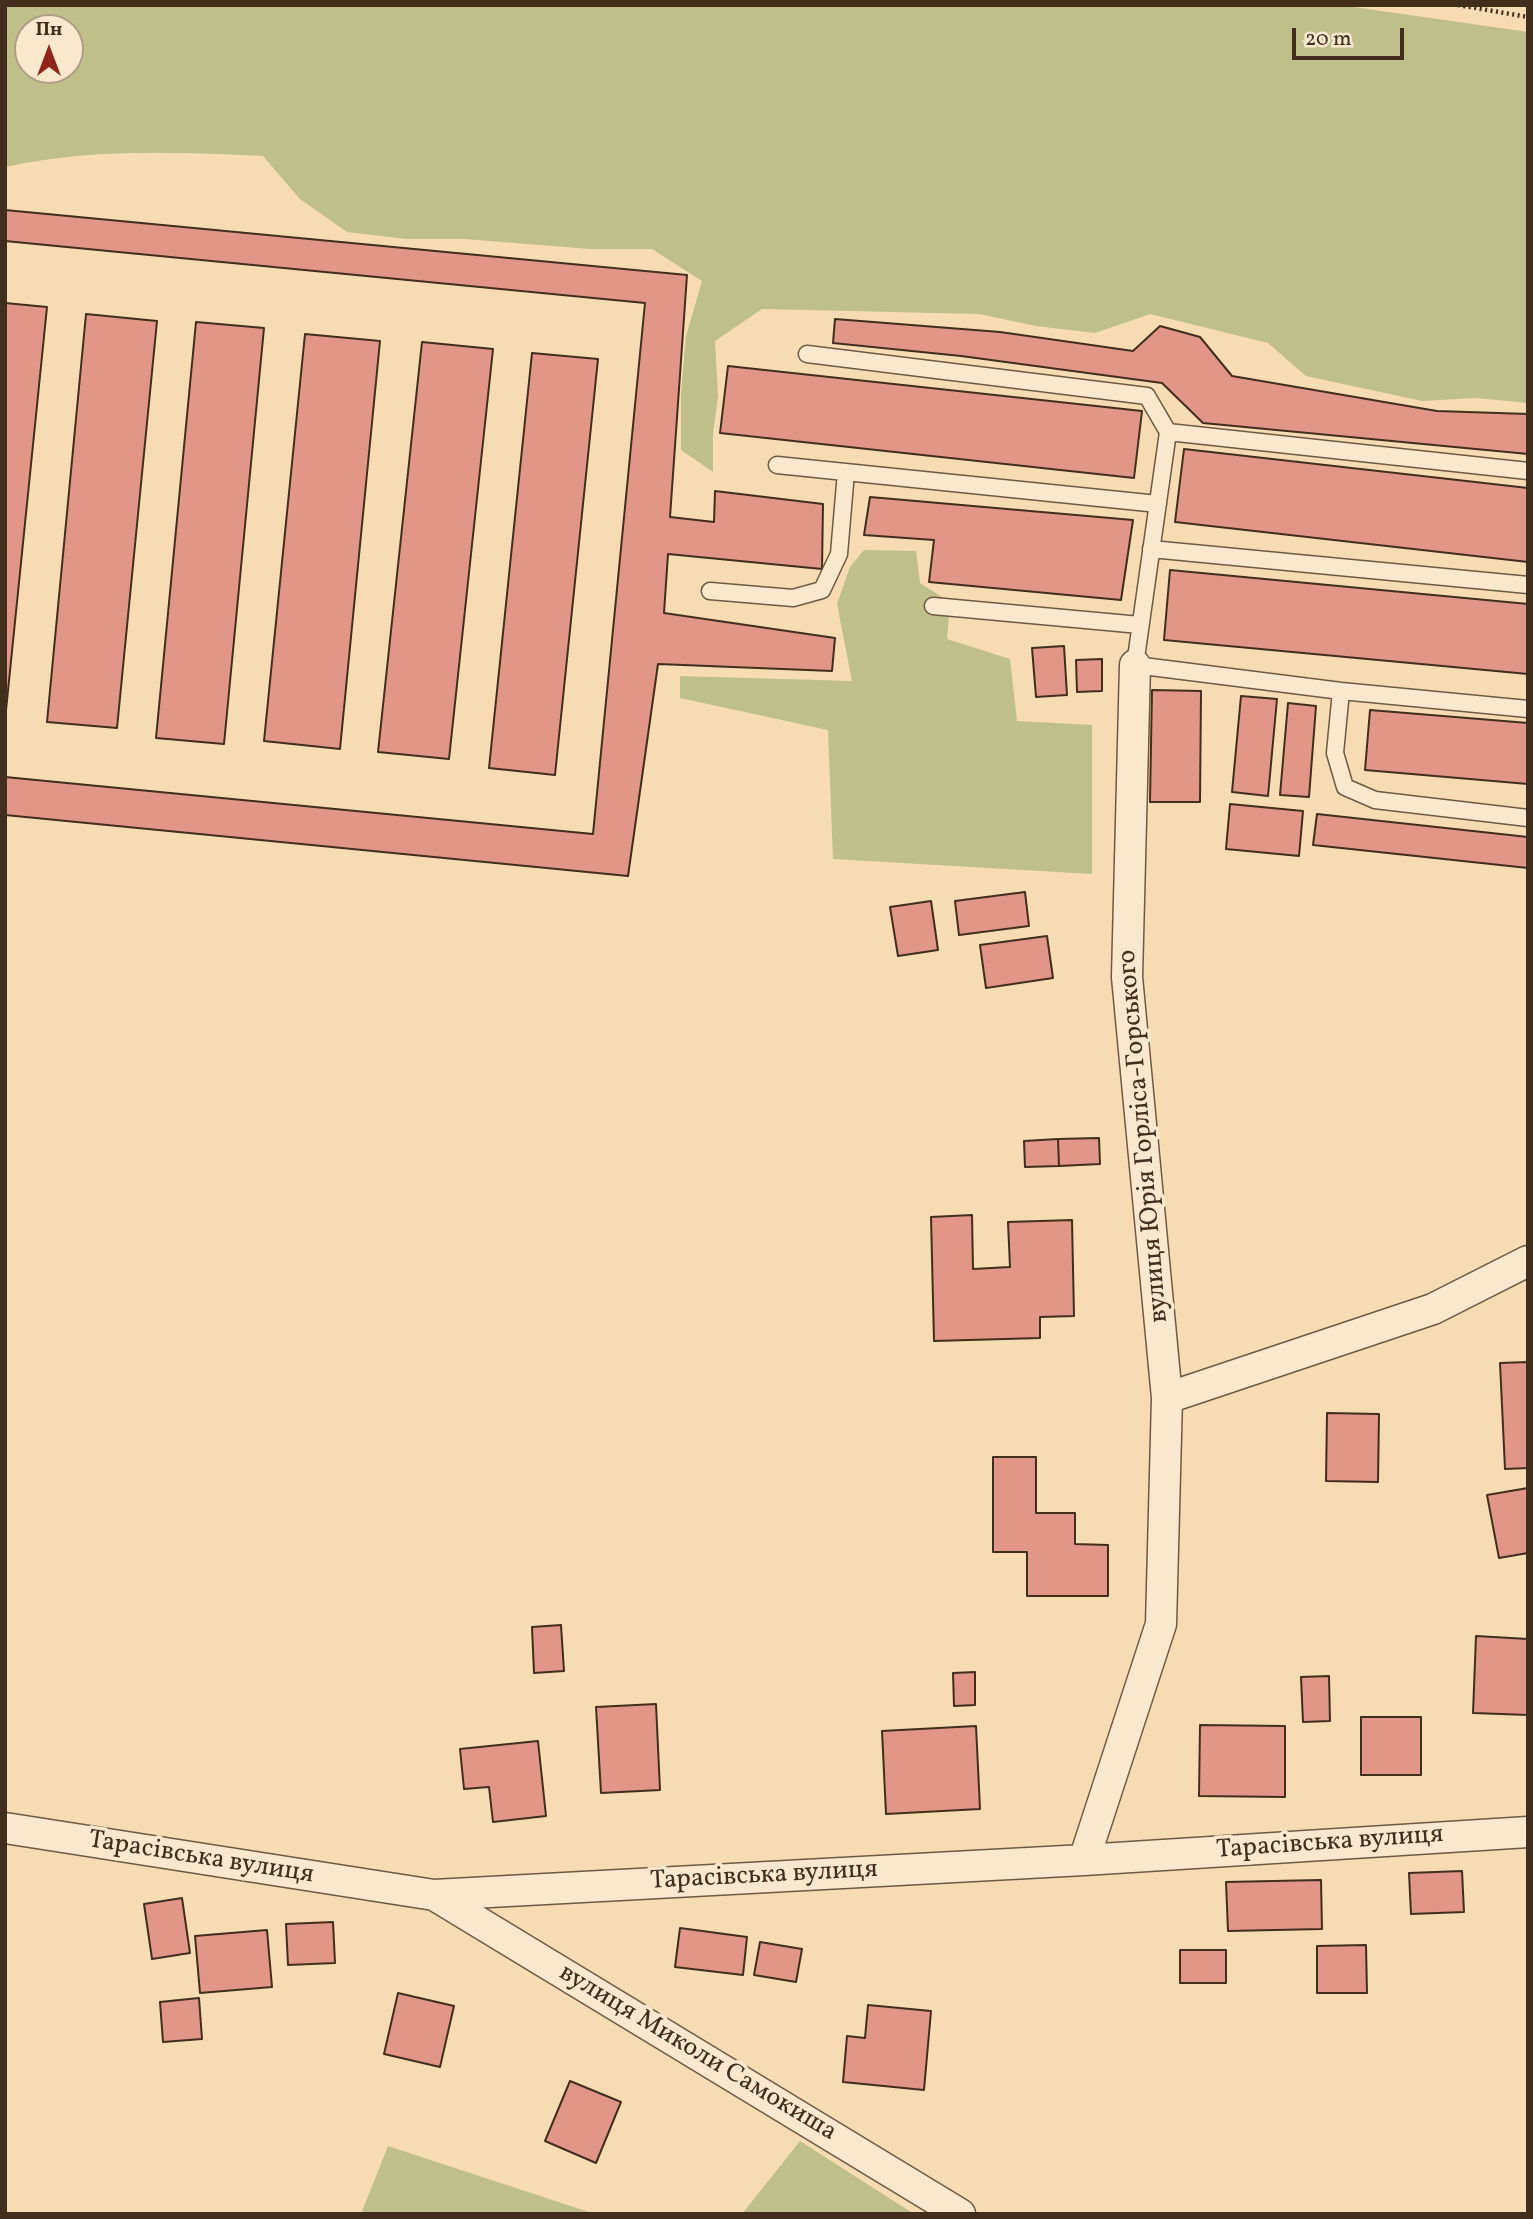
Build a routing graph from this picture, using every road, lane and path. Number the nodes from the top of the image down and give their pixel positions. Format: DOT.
graph roads {
  1 [pos="1458,5"];
  2 [pos="1528,17"];
  3 [pos="807,354"];
  4 [pos="1168,432"];
  5 [pos="777,465"];
  6 [pos="1528,471"];
  7 [pos="846,472"];
  8 [pos="1158,503"];
  9 [pos="1151,549"];
  10 [pos="1528,585"];
  11 [pos="710,591"];
  12 [pos="933,606"];
  13 [pos="1140,625"];
  14 [pos="1135,665"];
  15 [pos="1340,691"];
  16 [pos="1528,709"];
  17 [pos="1528,818"];
  18 [pos="1528,1261"];
  19 [pos="1167,1398"];
  20 [pos="5,1828"];
  21 [pos="1528,1832"];
  22 [pos="1084,1860"];
  23 [pos="434,1895"];
  24 [pos="960,2214"];
  1 -- 2 [label="path"];
  3 -- 4 [label="lane"];
  4 -- 6 [label="lane"];
  4 -- 8 [label="lane"];
  5 -- 7 [label="lane"];
  7 -- 8 [label="lane"];
  7 -- 11 [label="lane"];
  8 -- 9 [label="lane"];
  9 -- 10 [label="lane"];
  9 -- 13 [label="lane"];
  12 -- 13 [label="lane"];
  13 -- 14 [label="lane"];
  14 -- 15 [label="lane"];
  14 -- 19 [label="street, вулиця Юрія Горліса-Горського"];
  15 -- 16 [label="lane"];
  15 -- 17 [label="lane"];
  18 -- 19 [label="street"];
  19 -- 22 [label="street, вулиця Юрія Горліса-Горського"];
  20 -- 23 [label="street, Тарасівська вулиця"];
  21 -- 22 [label="street, Тарасівська вулиця"];
  22 -- 23 [label="street, Тарасівська вулиця"];
  23 -- 24 [label="street, вулиця Миколи Самокиша"];
}
